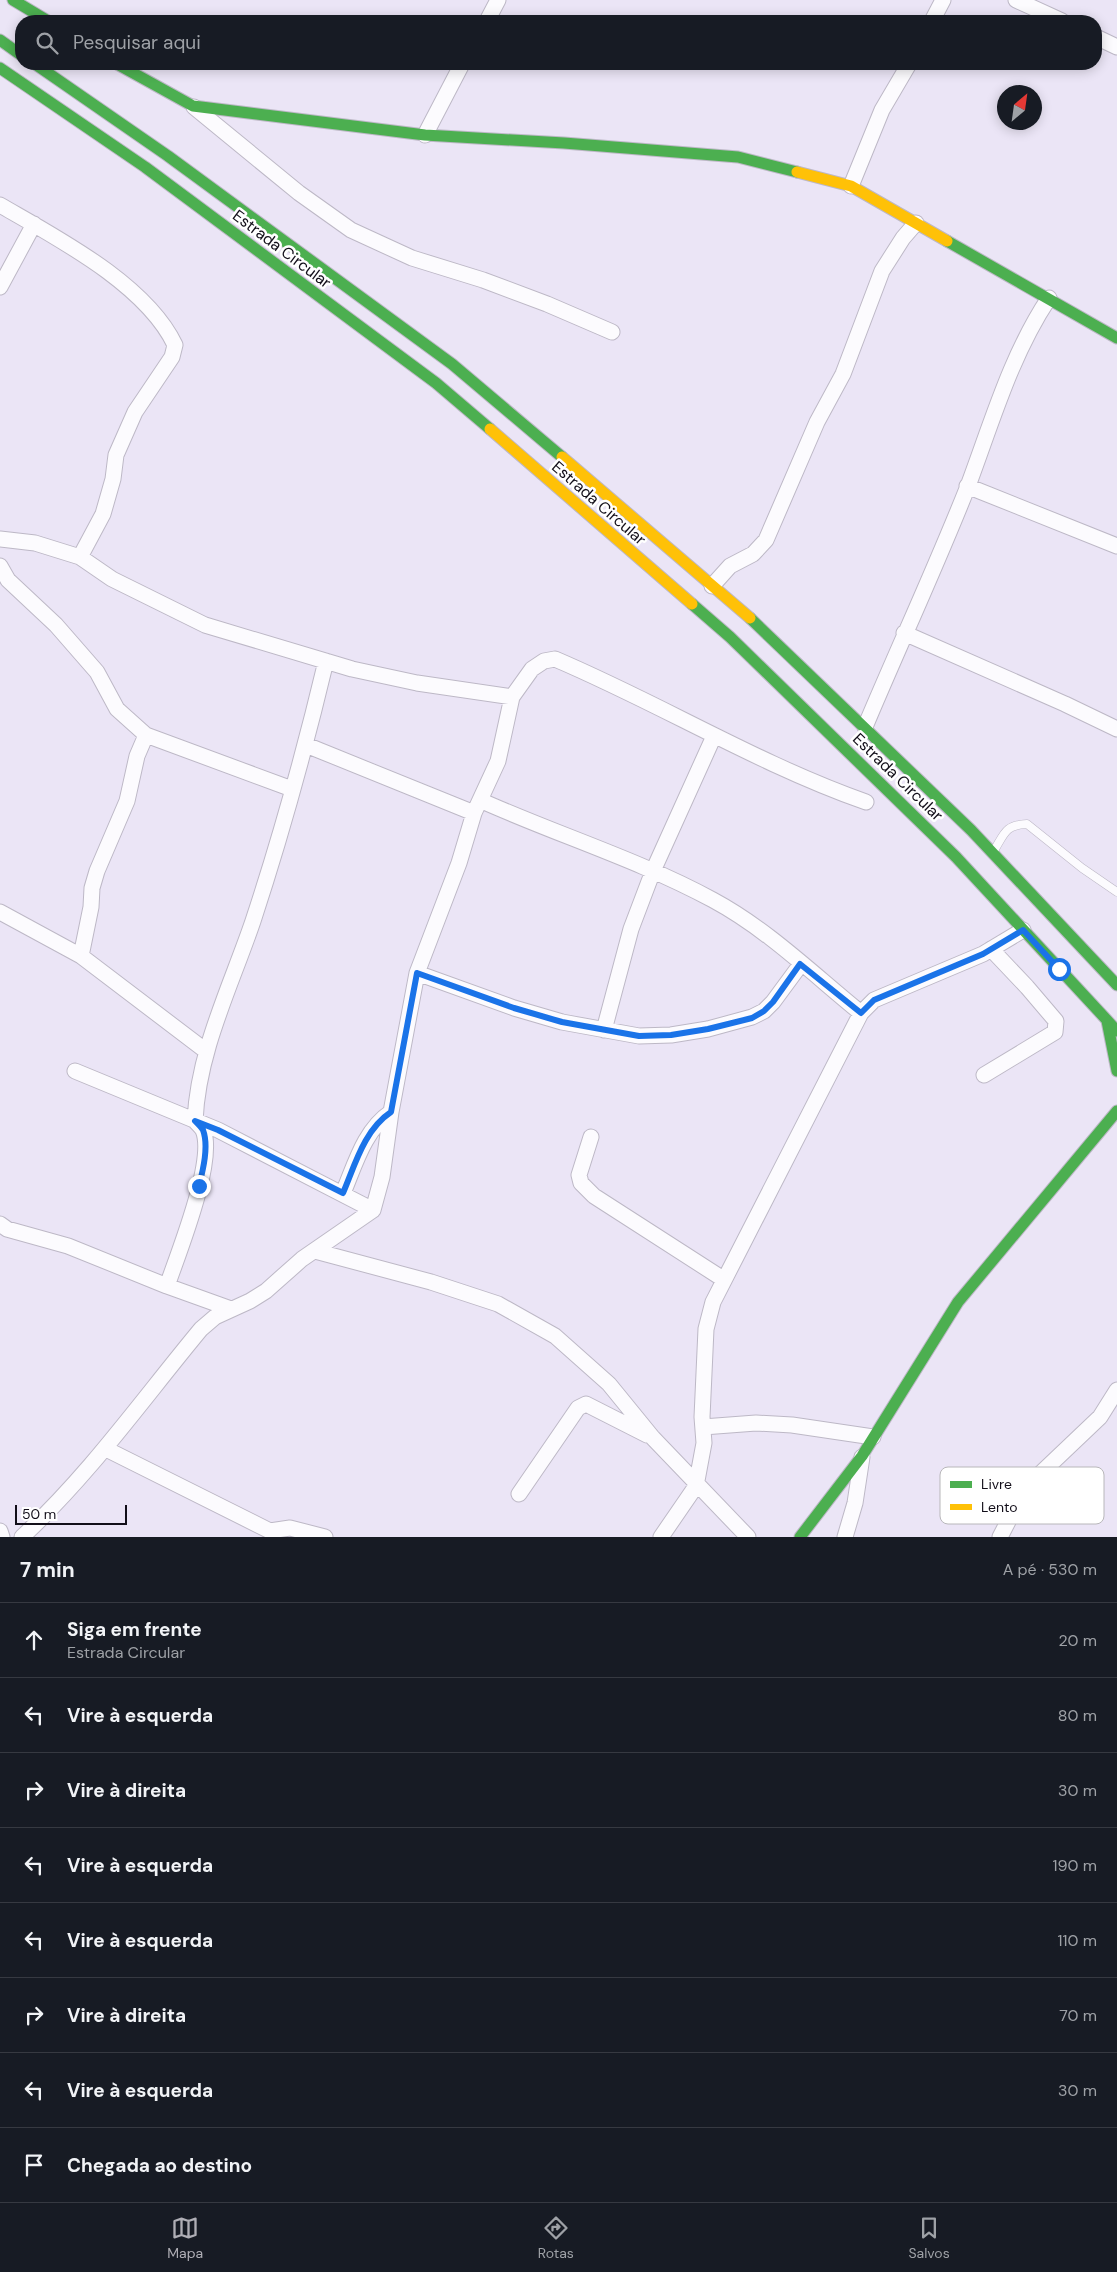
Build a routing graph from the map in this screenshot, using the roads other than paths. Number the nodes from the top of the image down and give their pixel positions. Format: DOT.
graph roads {
  1 [pos="15,0"];
  2 [pos="498,0"];
  3 [pos="943,0"];
  4 [pos="1016,0"];
  5 [pos="39,15"];
  6 [pos="490,15"];
  7 [pos="935,15"];
  8 [pos="1049,15"];
  9 [pos="0,40"];
  10 [pos="1102,40"];
  11 [pos="1117,47"];
  12 [pos="15,50"];
  13 [pos="0,68"];
  14 [pos="44,70"];
  15 [pos="128,70"];
  16 [pos="459,70"];
  17 [pos="905,70"];
  18 [pos="193,106"];
  19 [pos="425,135"];
  20 [pos="851,186"];
  21 [pos="0,205"];
  22 [pos="916,223"];
  23 [pos="34,224"];
  24 [pos="0,287"];
  25 [pos="1049,298"];
  26 [pos="612,332"];
  27 [pos="1117,338"];
  28 [pos="967,486"];
  29 [pos="0,539"];
  30 [pos="1117,546"];
  31 [pos="80,557"];
  32 [pos="0,566"];
  33 [pos="4,586"];
  34 [pos="712,586"];
  35 [pos="904,633"];
  36 [pos="326,661"];
  37 [pos="512,697"];
  38 [pos="865,727"];
  39 [pos="1117,729"];
  40 [pos="146,735"];
  41 [pos="714,736"];
  42 [pos="306,745"];
  43 [pos="292,789"];
  44 [pos="866,802"];
  45 [pos="478,807"];
  46 [pos="992,853"];
  47 [pos="653,871"];
  48 [pos="1117,892"];
  49 [pos="0,912"];
  50 [pos="1023,930"];
  51 [pos="991,949"];
  52 [pos="81,956"];
  53 [pos="800,964"];
  54 [pos="417,973"];
  55 [pos="1117,985"];
  56 [pos="861,1013"];
  57 [pos="1107,1021"];
  58 [pos="604,1030"];
  59 [pos="1117,1031"];
  60 [pos="206,1051"];
  61 [pos="75,1071"];
  62 [pos="1117,1071"];
  63 [pos="984,1075"];
  64 [pos="1117,1111"];
  65 [pos="391,1112"];
  66 [pos="195,1121"];
  67 [pos="591,1137"];
  68 [pos="343,1193"];
  69 [pos="373,1210"];
  70 [pos="0,1224"];
  71 [pos="314,1251"];
  72 [pos="723,1279"];
  73 [pos="167,1286"];
  74 [pos="231,1309"];
  75 [pos="1117,1390"];
  76 [pos="703,1426"];
  77 [pos="874,1437"];
  78 [pos="652,1438"];
  79 [pos="106,1449"];
  80 [pos="862,1456"];
  81 [pos="1047,1467"];
  82 [pos="696,1486"];
  83 [pos="519,1494"];
  84 [pos="1007,1524"];
  85 [pos="0,1531"];
  86 [pos="272,1534"];
  87 [pos="2,1537"];
  88 [pos="22,1537"];
  89 [pos="325,1537"];
  90 [pos="661,1537"];
  91 [pos="748,1537"];
  92 [pos="800,1537"];
  93 [pos="845,1537"];
  94 [pos="1000,1537"];
  1 -- 5 [label="main road"];
  2 -- 6 [label="street"];
  3 -- 7 [label="street"];
  4 -- 8 [label="street"];
  9 -- 12 [label="main road"];
  10 -- 11 [label="street"];
  13 -- 50 [label="main road, Estrada Circular"];
  14 -- 34 [label="main road, Estrada Circular"];
  15 -- 18 [label="main road"];
  16 -- 19 [label="street"];
  17 -- 20 [label="street"];
  18 -- 19 [label="main road"];
  18 -- 26 [label="street"];
  19 -- 20 [label="main road"];
  20 -- 22 [label="main road"];
  21 -- 23 [label="street"];
  22 -- 25 [label="main road"];
  22 -- 34 [label="street"];
  23 -- 24 [label="street"];
  23 -- 31 [label="street"];
  25 -- 27 [label="main road"];
  25 -- 28 [label="street"];
  28 -- 30 [label="street"];
  28 -- 35 [label="street"];
  29 -- 31 [label="street"];
  31 -- 36 [label="street"];
  32 -- 33 [label="street"];
  33 -- 40 [label="street"];
  34 -- 38 [label="main road, Estrada Circular"];
  35 -- 38 [label="street"];
  35 -- 39 [label="street"];
  36 -- 37 [label="street"];
  36 -- 42 [label="street"];
  37 -- 41 [label="street"];
  37 -- 45 [label="street"];
  38 -- 46 [label="main road, Estrada Circular"];
  40 -- 43 [label="street"];
  40 -- 52 [label="street"];
  41 -- 44 [label="street"];
  41 -- 47 [label="street"];
  42 -- 43 [label="street"];
  42 -- 45 [label="street"];
  43 -- 60 [label="street"];
  45 -- 47 [label="street"];
  45 -- 54 [label="street"];
  46 -- 48 [label="lane"];
  46 -- 55 [label="main road, Estrada Circular"];
  47 -- 53 [label="street"];
  47 -- 58 [label="street"];
  49 -- 52 [label="street"];
  50 -- 51 [label="street"];
  50 -- 57 [label="main road, Estrada Circular"];
  51 -- 56 [label="street"];
  51 -- 63 [label="street"];
  52 -- 60 [label="street"];
  53 -- 56 [label="street"];
  53 -- 58 [label="street"];
  54 -- 58 [label="street"];
  54 -- 65 [label="street"];
  56 -- 72 [label="street"];
  57 -- 59 [label="main road, Estrada Circular"];
  57 -- 62 [label="main road"];
  60 -- 66 [label="street"];
  61 -- 66 [label="street"];
  64 -- 77 [label="main road"];
  65 -- 68 [label="street"];
  65 -- 69 [label="street"];
  66 -- 68 [label="street"];
  66 -- 73 [label="street"];
  67 -- 72 [label="street"];
  68 -- 69 [label="street"];
  69 -- 71 [label="street"];
  70 -- 73 [label="street"];
  71 -- 74 [label="street"];
  71 -- 78 [label="street"];
  72 -- 76 [label="street"];
  73 -- 74 [label="street"];
  74 -- 79 [label="street"];
  75 -- 81 [label="street"];
  76 -- 77 [label="street"];
  76 -- 82 [label="street"];
  77 -- 80 [label="main road"];
  78 -- 82 [label="street"];
  78 -- 83 [label="street"];
  79 -- 86 [label="street"];
  79 -- 88 [label="street"];
  80 -- 92 [label="main road"];
  80 -- 93 [label="street"];
  82 -- 90 [label="street"];
  82 -- 91 [label="street"];
  84 -- 94 [label="street"];
  85 -- 87 [label="street"];
  86 -- 89 [label="street"];
}
